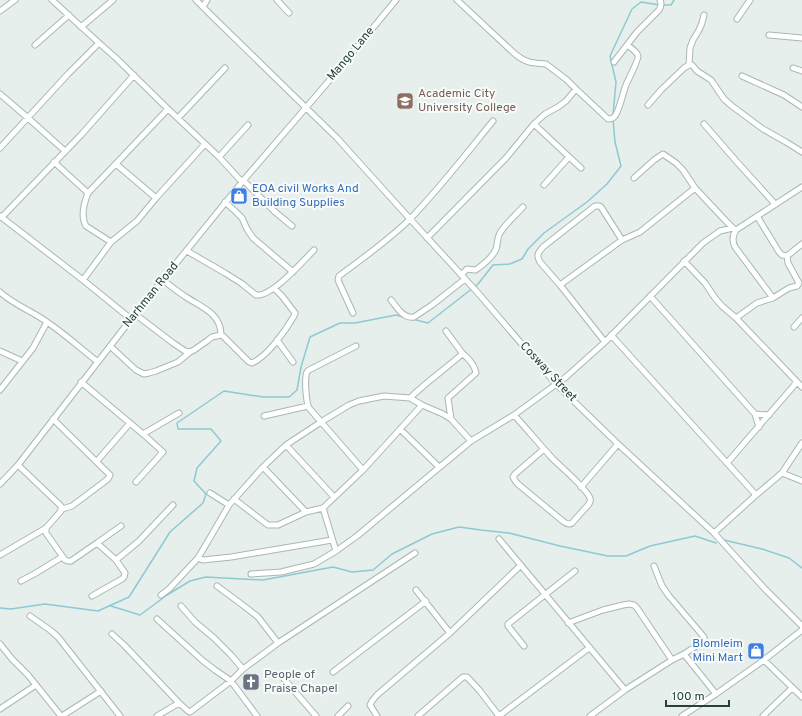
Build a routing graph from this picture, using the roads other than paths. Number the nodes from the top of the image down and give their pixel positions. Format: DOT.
graph roads {
  1 [pos="16,0"];
  2 [pos="52,0"];
  3 [pos="113,0"];
  4 [pos="196,0"];
  5 [pos="207,0"];
  6 [pos="277,0"];
  7 [pos="396,0"];
  8 [pos="457,0"];
  9 [pos="660,0"];
  10 [pos="750,0"];
  11 [pos="203,7"];
  12 [pos="0,11"];
  13 [pos="289,12"];
  14 [pos="69,15"];
  15 [pos="704,15"];
  16 [pos="737,19"];
  17 [pos="81,26"];
  18 [pos="769,35"];
  19 [pos="802,38"];
  20 [pos="99,43"];
  21 [pos="627,44"];
  22 [pos="35,45"];
  23 [pos="614,62"];
  24 [pos="689,65"];
  25 [pos="225,68"];
  26 [pos="793,68"];
  27 [pos="802,71"];
  28 [pos="134,75"];
  29 [pos="742,76"];
  30 [pos="576,89"];
  31 [pos="0,94"];
  32 [pos="648,105"];
  33 [pos="802,107"];
  34 [pos="305,108"];
  35 [pos="168,109"];
  36 [pos="28,118"];
  37 [pos="178,118"];
  38 [pos="493,121"];
  39 [pos="534,124"];
  40 [pos="704,124"];
  41 [pos="248,125"];
  42 [pos="205,144"];
  43 [pos="0,148"];
  44 [pos="65,151"];
  45 [pos="802,152"];
  46 [pos="219,157"];
  47 [pos="569,157"];
  48 [pos="54,162"];
  49 [pos="116,164"];
  50 [pos="581,168"];
  51 [pos="634,178"];
  52 [pos="243,181"];
  53 [pos="544,184"];
  54 [pos="802,187"];
  55 [pos="695,188"];
  56 [pos="88,193"];
  57 [pos="156,198"];
  58 [pos="225,202"];
  59 [pos="775,204"];
  60 [pos="523,207"];
  61 [pos="1,216"];
  62 [pos="757,216"];
  63 [pos="410,219"];
  64 [pos="724,219"];
  65 [pos="292,226"];
  66 [pos="734,229"];
  67 [pos="720,231"];
  68 [pos="427,238"];
  69 [pos="622,240"];
  70 [pos="111,242"];
  71 [pos="802,244"];
  72 [pos="314,250"];
  73 [pos="186,251"];
  74 [pos="787,256"];
  75 [pos="684,261"];
  76 [pos="293,272"];
  77 [pos="464,278"];
  78 [pos="83,280"];
  79 [pos="163,280"];
  80 [pos="560,285"];
  81 [pos="800,285"];
  82 [pos="274,288"];
  83 [pos="0,292"];
  84 [pos="650,296"];
  85 [pos="773,298"];
  86 [pos="391,300"];
  87 [pos="353,313"];
  88 [pos="135,314"];
  89 [pos="736,318"];
  90 [pos="802,318"];
  91 [pos="131,320"];
  92 [pos="47,322"];
  93 [pos="794,327"];
  94 [pos="446,331"];
  95 [pos="220,335"];
  96 [pos="611,335"];
  97 [pos="277,340"];
  98 [pos="605,342"];
  99 [pos="110,346"];
  100 [pos="356,346"];
  101 [pos="0,351"];
  102 [pos="190,352"];
  103 [pos="462,353"];
  104 [pos="22,361"];
  105 [pos="98,362"];
  106 [pos="294,362"];
  107 [pos="81,382"];
  108 [pos="798,382"];
  109 [pos="556,384"];
  110 [pos="802,387"];
  111 [pos="0,390"];
  112 [pos="410,398"];
  113 [pos="422,405"];
  114 [pos="308,406"];
  115 [pos="180,413"];
  116 [pos="756,414"];
  117 [pos="514,415"];
  118 [pos="769,415"];
  119 [pos="264,416"];
  120 [pos="53,419"];
  121 [pos="451,419"];
  122 [pos="321,422"];
  123 [pos="130,423"];
  124 [pos="759,427"];
  125 [pos="400,429"];
  126 [pos="143,434"];
  127 [pos="471,441"];
  128 [pos="802,443"];
  129 [pos="618,444"];
  130 [pos="286,445"];
  131 [pos="544,449"];
  132 [pos="97,462"];
  133 [pos="727,463"];
  134 [pos="18,465"];
  135 [pos="263,467"];
  136 [pos="439,467"];
  137 [pos="363,470"];
  138 [pos="782,473"];
  139 [pos="802,481"];
  140 [pos="136,482"];
  141 [pos="0,484"];
  142 [pos="581,487"];
  143 [pos="210,493"];
  144 [pos="756,495"];
  145 [pos="334,497"];
  146 [pos="234,499"];
  147 [pos="173,505"];
  148 [pos="229,505"];
  149 [pos="323,508"];
  150 [pos="62,509"];
  151 [pos="306,512"];
  152 [pos="121,526"];
  153 [pos="46,528"];
  154 [pos="714,533"];
  155 [pos="499,539"];
  156 [pos="332,540"];
  157 [pos="97,543"];
  158 [pos="336,551"];
  159 [pos="415,553"];
  160 [pos="0,555"];
  161 [pos="62,556"];
  162 [pos="198,558"];
  163 [pos="116,560"];
  164 [pos="521,565"];
  165 [pos="654,566"];
  166 [pos="575,571"];
  167 [pos="251,574"];
  168 [pos="21,581"];
  169 [pos="218,586"];
  170 [pos="416,590"];
  171 [pos="545,594"];
  172 [pos="161,595"];
  173 [pos="92,596"];
  174 [pos="426,601"];
  175 [pos="181,606"];
  176 [pos="30,616"];
  177 [pos="157,620"];
  178 [pos="568,623"];
  179 [pos="802,626"];
  180 [pos="802,630"];
  181 [pos="450,633"];
  182 [pos="112,634"];
  183 [pos="278,643"];
  184 [pos="0,644"];
  185 [pos="524,646"];
  186 [pos="589,648"];
  187 [pos="684,654"];
  188 [pos="672,660"];
  189 [pos="764,660"];
  190 [pos="243,669"];
  191 [pos="333,672"];
  192 [pos="284,679"];
  193 [pos="231,681"];
  194 [pos="36,684"];
  195 [pos="792,688"];
  196 [pos="625,690"];
  197 [pos="101,691"];
  198 [pos="716,694"];
  199 [pos="802,697"];
  200 [pos="179,703"];
  201 [pos="348,706"];
  202 [pos="0,709"];
  203 [pos="594,715"];
  204 [pos="61,716"];
  205 [pos="120,716"];
  206 [pos="157,716"];
  207 [pos="257,716"];
  208 [pos="316,716"];
  209 [pos="338,716"];
  210 [pos="377,716"];
  211 [pos="418,716"];
  212 [pos="499,716"];
  213 [pos="682,716"];
  214 [pos="763,716"];
  1 -- 12 [label="street"];
  2 -- 14 [label="street"];
  3 -- 17 [label="street"];
  4 -- 11 [label="street, Cosway Street"];
  5 -- 11 [label="street"];
  6 -- 13 [label="street"];
  7 -- 34 [label="street, Mango Lane"];
  8 -- 30 [label="street"];
  9 -- 21 [label="street"];
  10 -- 16 [label="street"];
  11 -- 34 [label="street, Cosway Street"];
  14 -- 17 [label="street"];
  14 -- 22 [label="street"];
  15 -- 24 [label="street"];
  17 -- 20 [label="street"];
  18 -- 19 [label="street"];
  20 -- 28 [label="street"];
  20 -- 36 [label="street"];
  21 -- 23 [label="street"];
  21 -- 30 [label="street"];
  24 -- 32 [label="street"];
  24 -- 45 [label="street"];
  25 -- 37 [label="street"];
  26 -- 27 [label="street"];
  28 -- 35 [label="street"];
  28 -- 44 [label="street"];
  29 -- 33 [label="street"];
  30 -- 39 [label="street"];
  31 -- 36 [label="street"];
  34 -- 52 [label="street, Narhman Road"];
  34 -- 63 [label="street, Cosway Street"];
  35 -- 37 [label="street"];
  35 -- 49 [label="street"];
  36 -- 43 [label="street"];
  36 -- 44 [label="street"];
  37 -- 42 [label="street"];
  38 -- 63 [label="street"];
  39 -- 47 [label="street"];
  39 -- 68 [label="street"];
  40 -- 59 [label="street"];
  41 -- 46 [label="street"];
  42 -- 46 [label="street"];
  42 -- 57 [label="street"];
  44 -- 48 [label="street"];
  46 -- 52 [label="street"];
  47 -- 50 [label="street"];
  47 -- 53 [label="street"];
  48 -- 56 [label="street"];
  48 -- 61 [label="street"];
  49 -- 56 [label="street"];
  49 -- 57 [label="street"];
  51 -- 55 [label="street"];
  52 -- 58 [label="street, Narhman Road"];
  52 -- 65 [label="street"];
  54 -- 59 [label="street"];
  55 -- 64 [label="street"];
  55 -- 69 [label="street"];
  56 -- 70 [label="street"];
  57 -- 70 [label="street"];
  58 -- 73 [label="street, Narhman Road"];
  58 -- 76 [label="street"];
  59 -- 62 [label="street"];
  60 -- 77 [label="street"];
  61 -- 78 [label="street"];
  62 -- 66 [label="street"];
  62 -- 74 [label="street"];
  63 -- 68 [label="street, Cosway Street"];
  63 -- 87 [label="street"];
  64 -- 66 [label="street"];
  64 -- 67 [label="street"];
  66 -- 67 [label="street"];
  66 -- 85 [label="street"];
  67 -- 75 [label="street"];
  68 -- 77 [label="street, Cosway Street"];
  69 -- 80 [label="street"];
  69 -- 80 [label="street"];
  70 -- 78 [label="street"];
  71 -- 74 [label="street"];
  72 -- 76 [label="street"];
  73 -- 79 [label="street, Narhman Road"];
  73 -- 82 [label="street"];
  74 -- 81 [label="street"];
  75 -- 84 [label="street"];
  75 -- 89 [label="street"];
  76 -- 82 [label="street"];
  77 -- 86 [label="street"];
  77 -- 109 [label="street, Cosway Street"];
  78 -- 91 [label="street"];
  79 -- 88 [label="street, Narhman Road"];
  79 -- 95 [label="street"];
  80 -- 98 [label="street"];
  81 -- 85 [label="street"];
  82 -- 97 [label="street"];
  83 -- 92 [label="street"];
  84 -- 96 [label="street"];
  84 -- 116 [label="street"];
  85 -- 89 [label="street"];
  88 -- 91 [label="street, Narhman Road"];
  88 -- 102 [label="street"];
  89 -- 108 [label="street"];
  90 -- 93 [label="street"];
  91 -- 99 [label="street, Narhman Road"];
  92 -- 104 [label="street"];
  92 -- 105 [label="street"];
  94 -- 103 [label="street"];
  95 -- 97 [label="street"];
  95 -- 102 [label="street"];
  96 -- 98 [label="street"];
  96 -- 133 [label="street"];
  97 -- 106 [label="street"];
  98 -- 109 [label="street"];
  99 -- 102 [label="street"];
  99 -- 105 [label="street, Narhman Road"];
  100 -- 114 [label="street"];
  101 -- 104 [label="street"];
  103 -- 112 [label="street"];
  103 -- 121 [label="street"];
  104 -- 111 [label="street"];
  105 -- 107 [label="street, Narhman Road"];
  107 -- 120 [label="street, Narhman Road"];
  107 -- 123 [label="street"];
  108 -- 110 [label="street"];
  108 -- 118 [label="street"];
  109 -- 117 [label="street"];
  109 -- 129 [label="street, Cosway Street"];
  112 -- 113 [label="street"];
  112 -- 122 [label="street"];
  113 -- 121 [label="street"];
  113 -- 125 [label="street"];
  114 -- 119 [label="street"];
  114 -- 122 [label="street"];
  115 -- 126 [label="street"];
  116 -- 118 [label="street"];
  116 -- 124 [label="street"];
  117 -- 127 [label="street"];
  117 -- 131 [label="street"];
  118 -- 124 [label="street"];
  120 -- 132 [label="street"];
  120 -- 134 [label="street, Narhman Road"];
  121 -- 127 [label="street"];
  122 -- 130 [label="street"];
  122 -- 137 [label="street"];
  123 -- 126 [label="street"];
  123 -- 132 [label="street"];
  124 -- 133 [label="street"];
  125 -- 136 [label="street"];
  125 -- 137 [label="street"];
  126 -- 140 [label="street"];
  127 -- 136 [label="street"];
  128 -- 138 [label="street"];
  129 -- 142 [label="street"];
  129 -- 154 [label="street, Cosway Street"];
  130 -- 135 [label="street"];
  130 -- 145 [label="street"];
  131 -- 142 [label="street"];
  131 -- 142 [label="street"];
  132 -- 150 [label="street"];
  133 -- 144 [label="street"];
  134 -- 141 [label="street, Narhman Road"];
  134 -- 150 [label="street"];
  135 -- 146 [label="street"];
  135 -- 151 [label="street"];
  136 -- 158 [label="street"];
  137 -- 145 [label="street"];
  138 -- 139 [label="street"];
  138 -- 144 [label="street"];
  143 -- 148 [label="street"];
  144 -- 154 [label="street"];
  145 -- 149 [label="street"];
  146 -- 148 [label="street"];
  146 -- 151 [label="street"];
  147 -- 163 [label="street"];
  148 -- 162 [label="street"];
  149 -- 151 [label="street"];
  149 -- 156 [label="street"];
  150 -- 153 [label="street"];
  152 -- 157 [label="street"];
  153 -- 160 [label="street"];
  153 -- 161 [label="street"];
  154 -- 179 [label="street, Cosway Street"];
  155 -- 164 [label="street"];
  156 -- 158 [label="street"];
  156 -- 162 [label="street"];
  157 -- 161 [label="street"];
  157 -- 163 [label="street"];
  158 -- 167 [label="street"];
  159 -- 183 [label="street"];
  161 -- 168 [label="street"];
  162 -- 172 [label="street"];
  163 -- 173 [label="street"];
  164 -- 171 [label="street"];
  164 -- 181 [label="street"];
  165 -- 187 [label="street"];
  166 -- 171 [label="street"];
  169 -- 183 [label="street"];
  170 -- 174 [label="street"];
  171 -- 178 [label="street"];
  171 -- 185 [label="street"];
  174 -- 181 [label="street"];
  174 -- 191 [label="street"];
  175 -- 190 [label="street"];
  176 -- 197 [label="street"];
  177 -- 193 [label="street"];
  178 -- 186 [label="street"];
  178 -- 188 [label="street"];
  180 -- 189 [label="street"];
  181 -- 210 [label="street"];
  182 -- 200 [label="street"];
  183 -- 190 [label="street"];
  184 -- 194 [label="street"];
  186 -- 196 [label="street"];
  186 -- 212 [label="street"];
  187 -- 188 [label="street"];
  187 -- 198 [label="street"];
  188 -- 196 [label="street"];
  189 -- 195 [label="street"];
  189 -- 198 [label="street"];
  190 -- 193 [label="street"];
  192 -- 208 [label="street"];
  193 -- 200 [label="street"];
  193 -- 207 [label="street"];
  194 -- 202 [label="street"];
  194 -- 204 [label="street"];
  195 -- 199 [label="street"];
  195 -- 214 [label="street"];
  196 -- 203 [label="street"];
  197 -- 204 [label="street"];
  197 -- 205 [label="street"];
  198 -- 213 [label="street"];
  200 -- 206 [label="street"];
  201 -- 209 [label="street"];
  211 -- 212 [label="street"];
}
